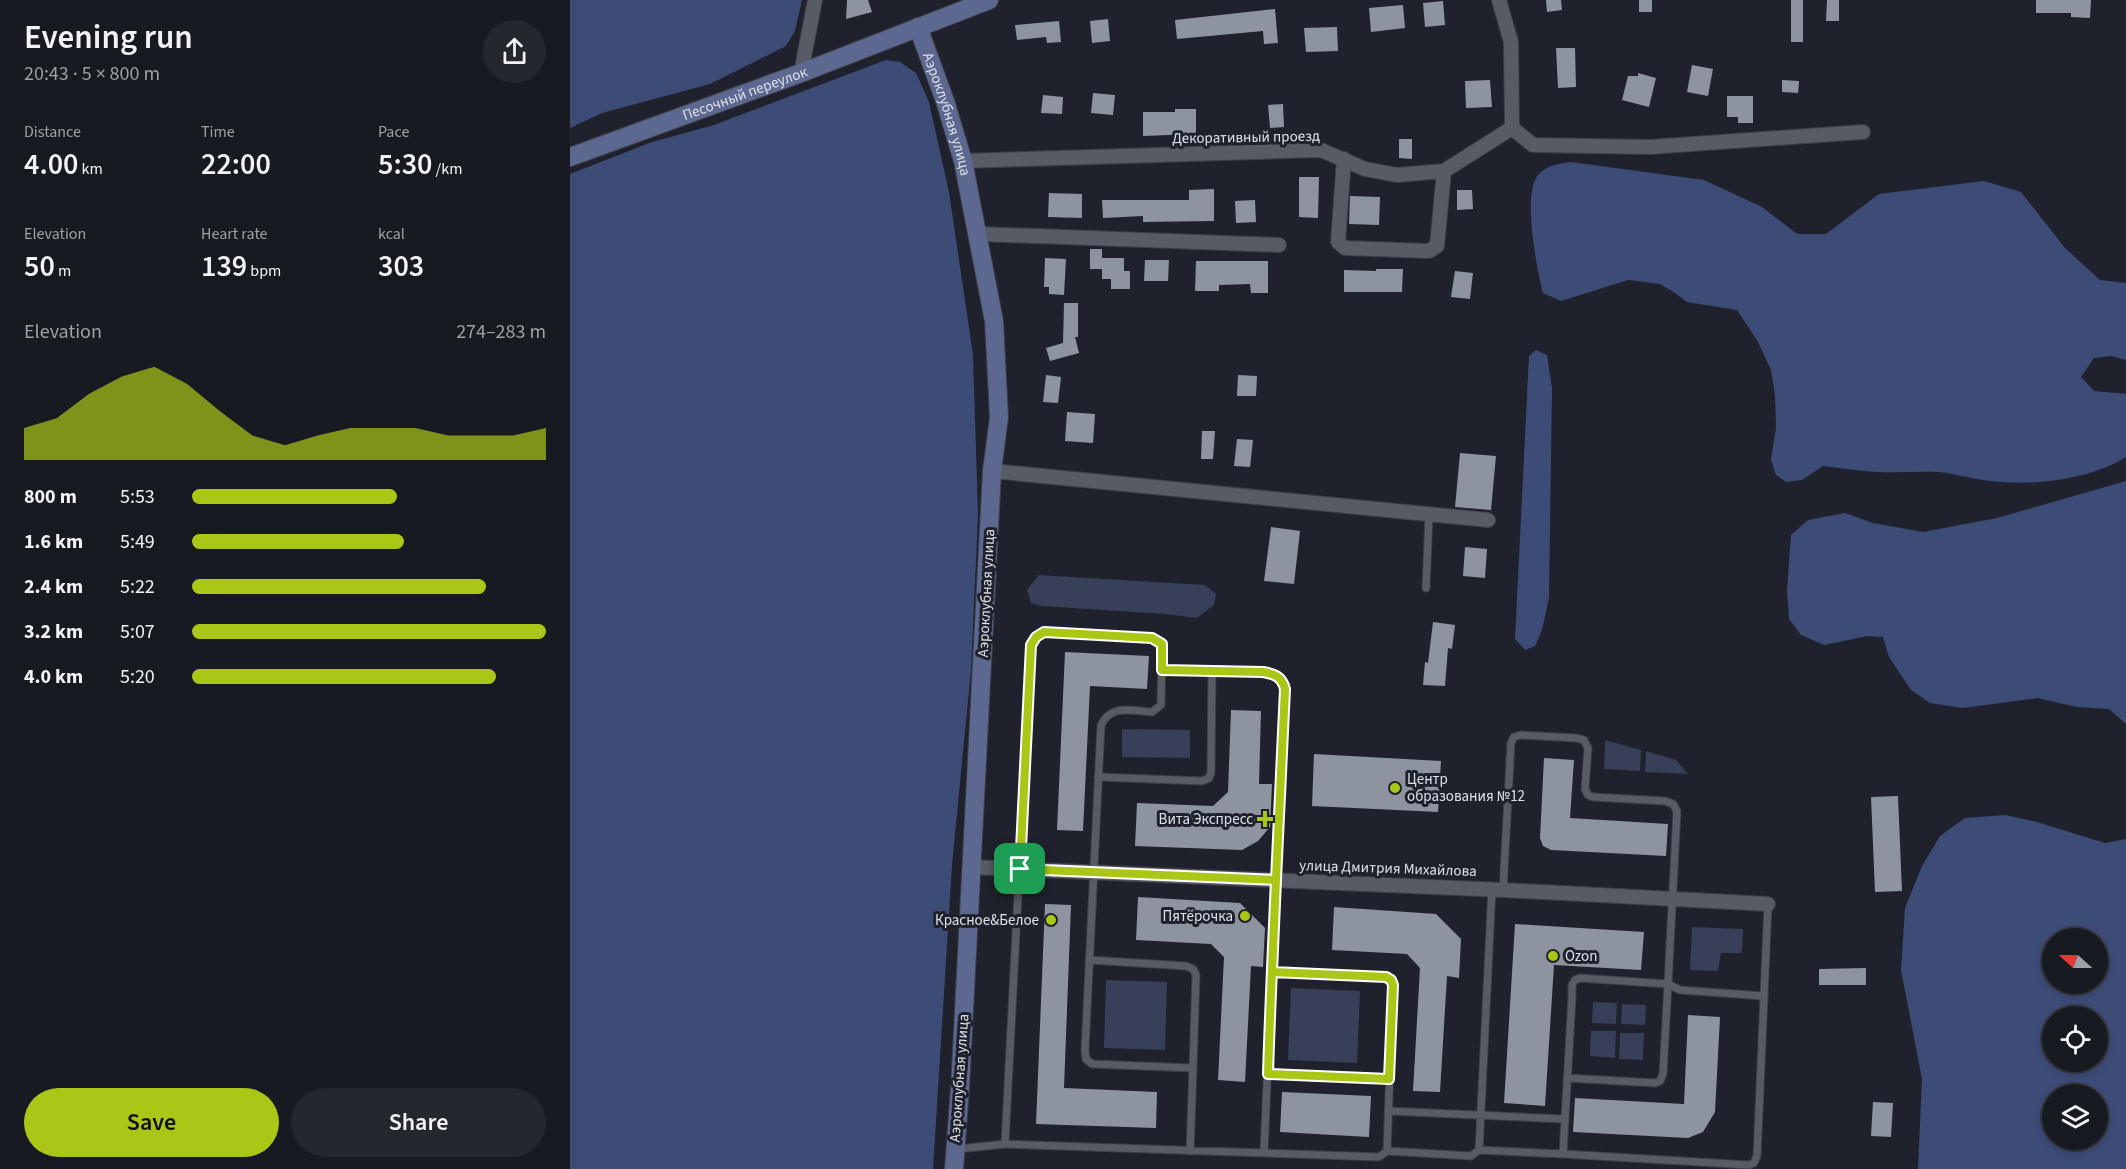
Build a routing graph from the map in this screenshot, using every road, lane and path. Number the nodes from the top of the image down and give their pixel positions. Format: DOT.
graph roads {
  1 [pos="815,0"];
  2 [pos="989,0"];
  3 [pos="1499,0"];
  4 [pos="918,27"];
  5 [pos="801,73"];
  6 [pos="1512,128"];
  7 [pos="1863,132"];
  8 [pos="570,157"];
  9 [pos="1344,159"];
  10 [pos="963,161"];
  11 [pos="1444,171"];
  12 [pos="979,234"];
  13 [pos="1279,245"];
  14 [pos="992,471"];
  15 [pos="1430,514"];
  16 [pos="1488,520"];
  17 [pos="1426,588"];
  18 [pos="1162,670"];
  19 [pos="1212,671"];
  20 [pos="1098,777"];
  21 [pos="971,867"];
  22 [pos="1020,869"];
  23 [pos="1094,872"];
  24 [pos="1276,880"];
  25 [pos="1497,890"];
  26 [pos="1672,897"];
  27 [pos="1768,904"];
  28 [pos="1089,960"];
  29 [pos="1272,972"];
  30 [pos="1668,984"];
  31 [pos="1764,996"];
  32 [pos="1193,1068"];
  33 [pos="1268,1074"];
  34 [pos="1567,1078"];
  35 [pos="1389,1079"];
  36 [pos="1388,1111"];
  37 [pos="1480,1115"];
  38 [pos="1565,1119"];
  39 [pos="1005,1144"];
  40 [pos="955,1149"];
  41 [pos="1479,1150"];
  42 [pos="1190,1151"];
  43 [pos="1387,1151"];
  44 [pos="1264,1153"];
  45 [pos="1563,1154"];
  46 [pos="954,1169"];
  1 -- 5 [label="street"];
  2 -- 4 [label="street, Песочный переулок"];
  3 -- 6 [label="street"];
  4 -- 5 [label="street, Песочный переулок"];
  4 -- 10 [label="street, Аэроклубная улица"];
  5 -- 8 [label="street, Песочный переулок"];
  6 -- 7 [label="street"];
  6 -- 11 [label="street, Декоративный проезд"];
  9 -- 10 [label="street, Декоративный проезд"];
  9 -- 11 [label="street, Декоративный проезд"];
  9 -- 11 [label="street"];
  10 -- 12 [label="street, Аэроклубная улица"];
  12 -- 13 [label="street"];
  12 -- 14 [label="street, Аэроклубная улица"];
  14 -- 15 [label="street"];
  14 -- 21 [label="street, Аэроклубная улица"];
  15 -- 16 [label="street"];
  15 -- 17 [label="lane"];
  18 -- 19 [label="lane"];
  18 -- 20 [label="lane"];
  18 -- 22 [label="lane"];
  19 -- 20 [label="lane"];
  19 -- 24 [label="lane"];
  20 -- 23 [label="lane"];
  21 -- 22 [label="street, улица Дмитрия Михайлова"];
  21 -- 40 [label="street, Аэроклубная улица"];
  22 -- 23 [label="street, улица Дмитрия Михайлова"];
  22 -- 39 [label="lane"];
  23 -- 24 [label="street, улица Дмитрия Михайлова"];
  23 -- 28 [label="lane"];
  24 -- 25 [label="street, улица Дмитрия Михайлова"];
  24 -- 29 [label="lane"];
  25 -- 26 [label="street, улица Дмитрия Михайлова"];
  25 -- 26 [label="lane"];
  25 -- 37 [label="lane"];
  26 -- 27 [label="street, улица Дмитрия Михайлова"];
  26 -- 30 [label="lane"];
  27 -- 31 [label="lane"];
  28 -- 32 [label="lane"];
  28 -- 32 [label="lane"];
  29 -- 33 [label="lane"];
  29 -- 35 [label="lane"];
  30 -- 31 [label="lane"];
  30 -- 34 [label="lane"];
  30 -- 34 [label="lane"];
  31 -- 45 [label="lane"];
  32 -- 42 [label="lane"];
  33 -- 35 [label="lane"];
  33 -- 44 [label="lane"];
  34 -- 38 [label="lane"];
  35 -- 36 [label="lane"];
  36 -- 37 [label="lane"];
  36 -- 43 [label="lane"];
  37 -- 38 [label="lane"];
  37 -- 41 [label="lane"];
  38 -- 45 [label="lane"];
  39 -- 40 [label="lane"];
  39 -- 42 [label="lane"];
  40 -- 46 [label="street, Аэроклубная улица"];
  41 -- 43 [label="lane"];
  41 -- 45 [label="lane"];
  42 -- 44 [label="lane"];
  43 -- 44 [label="lane"];
}
